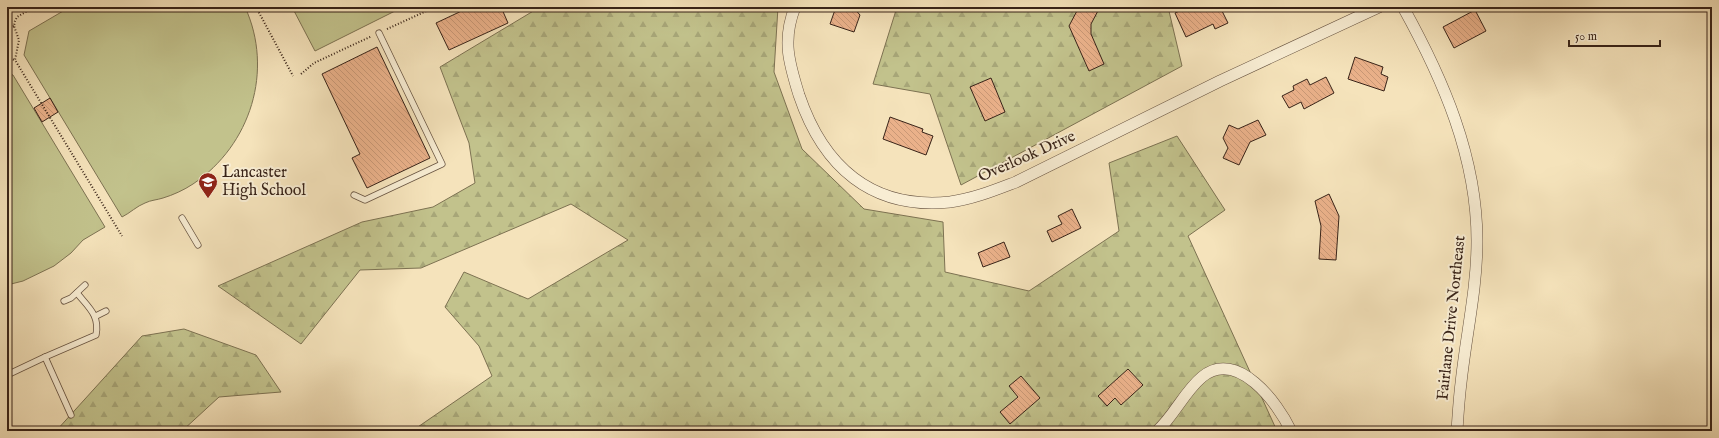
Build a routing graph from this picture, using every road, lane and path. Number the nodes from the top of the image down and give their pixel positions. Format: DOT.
graph roads {
  1 [pos="16,7"];
  2 [pos="34,7"];
  3 [pos="256,7"];
  4 [pos="435,7"];
  5 [pos="794,7"];
  6 [pos="1379,7"];
  7 [pos="1403,7"];
  8 [pos="7,13"];
  9 [pos="14,26"];
  10 [pos="7,28"];
  11 [pos="379,33"];
  12 [pos="7,58"];
  13 [pos="15,60"];
  14 [pos="302,74"];
  15 [pos="293,76"];
  16 [pos="354,195"];
  17 [pos="182,218"];
  18 [pos="122,236"];
  19 [pos="198,245"];
  20 [pos="85,285"];
  21 [pos="77,293"];
  22 [pos="64,301"];
  23 [pos="106,311"];
  24 [pos="96,316"];
  25 [pos="44,357"];
  26 [pos="7,375"];
  27 [pos="71,415"];
  28 [pos="1157,431"];
  29 [pos="1291,431"];
  30 [pos="1457,431"];
  1 -- 8 [label="path"];
  2 -- 9 [label="path"];
  3 -- 15 [label="path"];
  4 -- 11 [label="path"];
  5 -- 6 [label="street, Overlook Drive"];
  7 -- 30 [label="street, Fairlane Drive Northeast"];
  9 -- 10 [label="path"];
  9 -- 13 [label="path"];
  11 -- 14 [label="path"];
  11 -- 16 [label="lane"];
  12 -- 13 [label="path"];
  13 -- 18 [label="path"];
  17 -- 19 [label="lane"];
  20 -- 21 [label="lane"];
  21 -- 22 [label="lane"];
  21 -- 24 [label="lane"];
  23 -- 24 [label="lane"];
  24 -- 25 [label="lane"];
  25 -- 26 [label="lane"];
  25 -- 27 [label="lane"];
  28 -- 29 [label="street"];
}
